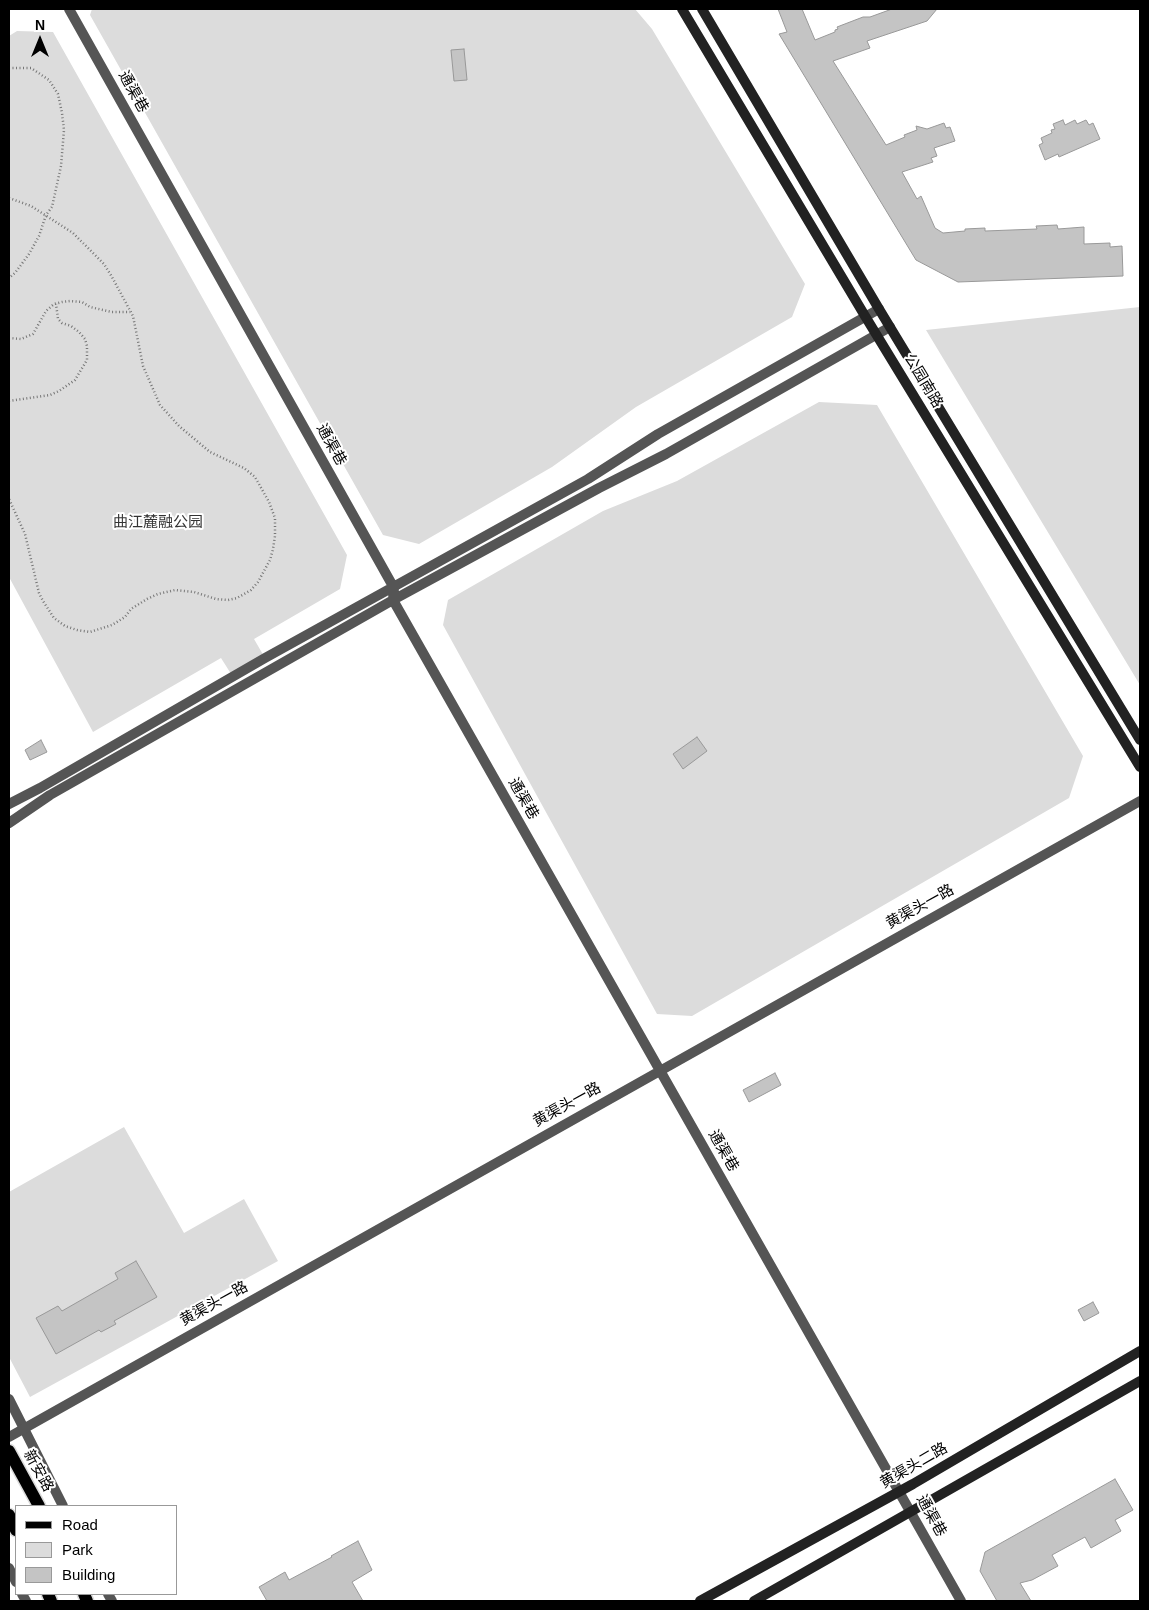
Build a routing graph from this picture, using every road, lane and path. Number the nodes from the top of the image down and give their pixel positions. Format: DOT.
graph roads {
  1 [pos="69,9"];
  2 [pos="682,9"];
  3 [pos="702,9"];
  4 [pos="9,68"];
  5 [pos="9,198"];
  6 [pos="46,216"];
  7 [pos="9,278"];
  8 [pos="56,304"];
  9 [pos="880,309"];
  10 [pos="130,312"];
  11 [pos="865,316"];
  12 [pos="890,327"];
  13 [pos="877,335"];
  14 [pos="9,338"];
  15 [pos="9,401"];
  16 [pos="9,499"];
  17 [pos="394,588"];
  18 [pos="393,600"];
  19 [pos="1140,740"];
  20 [pos="1140,768"];
  21 [pos="1140,801"];
  22 [pos="9,804"];
  23 [pos="9,823"];
  24 [pos="660,1070"];
  25 [pos="1140,1350"];
  26 [pos="1140,1381"];
  27 [pos="9,1399"];
  28 [pos="24,1428"];
  29 [pos="9,1437"];
  30 [pos="9,1451"];
  31 [pos="900,1492"];
  32 [pos="38,1505"];
  33 [pos="62,1505"];
  34 [pos="911,1512"];
  35 [pos="9,1515"];
  36 [pos="15,1528"];
  37 [pos="9,1568"];
  38 [pos="15,1580"];
  39 [pos="700,1601"];
  40 [pos="754,1601"];
  41 [pos="961,1601"];
  1 -- 17 [label="street, 通渠巷"];
  2 -- 11 [label="main road, 公园南路"];
  3 -- 9 [label="main road, 公园南路"];
  4 -- 6 [label="path"];
  5 -- 6 [label="path"];
  6 -- 7 [label="path"];
  6 -- 10 [label="path"];
  8 -- 10 [label="path"];
  8 -- 14 [label="path"];
  8 -- 15 [label="path"];
  9 -- 11 [label="street"];
  9 -- 12 [label="main road, 公园南路"];
  10 -- 16 [label="path"];
  11 -- 13 [label="main road, 公园南路"];
  11 -- 17 [label="street"];
  12 -- 13 [label="street"];
  12 -- 19 [label="main road, 公园南路"];
  13 -- 18 [label="street"];
  13 -- 20 [label="main road, 公园南路"];
  17 -- 18 [label="street"];
  17 -- 22 [label="street"];
  18 -- 23 [label="street"];
  18 -- 24 [label="street, 通渠巷"];
  21 -- 24 [label="street, 黄渠头一路"];
  24 -- 28 [label="street, 黄渠头一路"];
  24 -- 31 [label="street, 通渠巷"];
  25 -- 31 [label="main road, 黄渠头二路"];
  26 -- 34 [label="main road"];
  27 -- 28 [label="street"];
  28 -- 29 [label="street, 黄渠头一路"];
  28 -- 33 [label="street"];
  30 -- 32 [label="main road, 新安路"];
  31 -- 34 [label="street, 通渠巷"];
  31 -- 39 [label="main road, 黄渠头二路"];
  34 -- 40 [label="main road"];
  34 -- 41 [label="street, 通渠巷"];
  35 -- 36 [label="main road"];
  37 -- 38 [label="street"];
}
